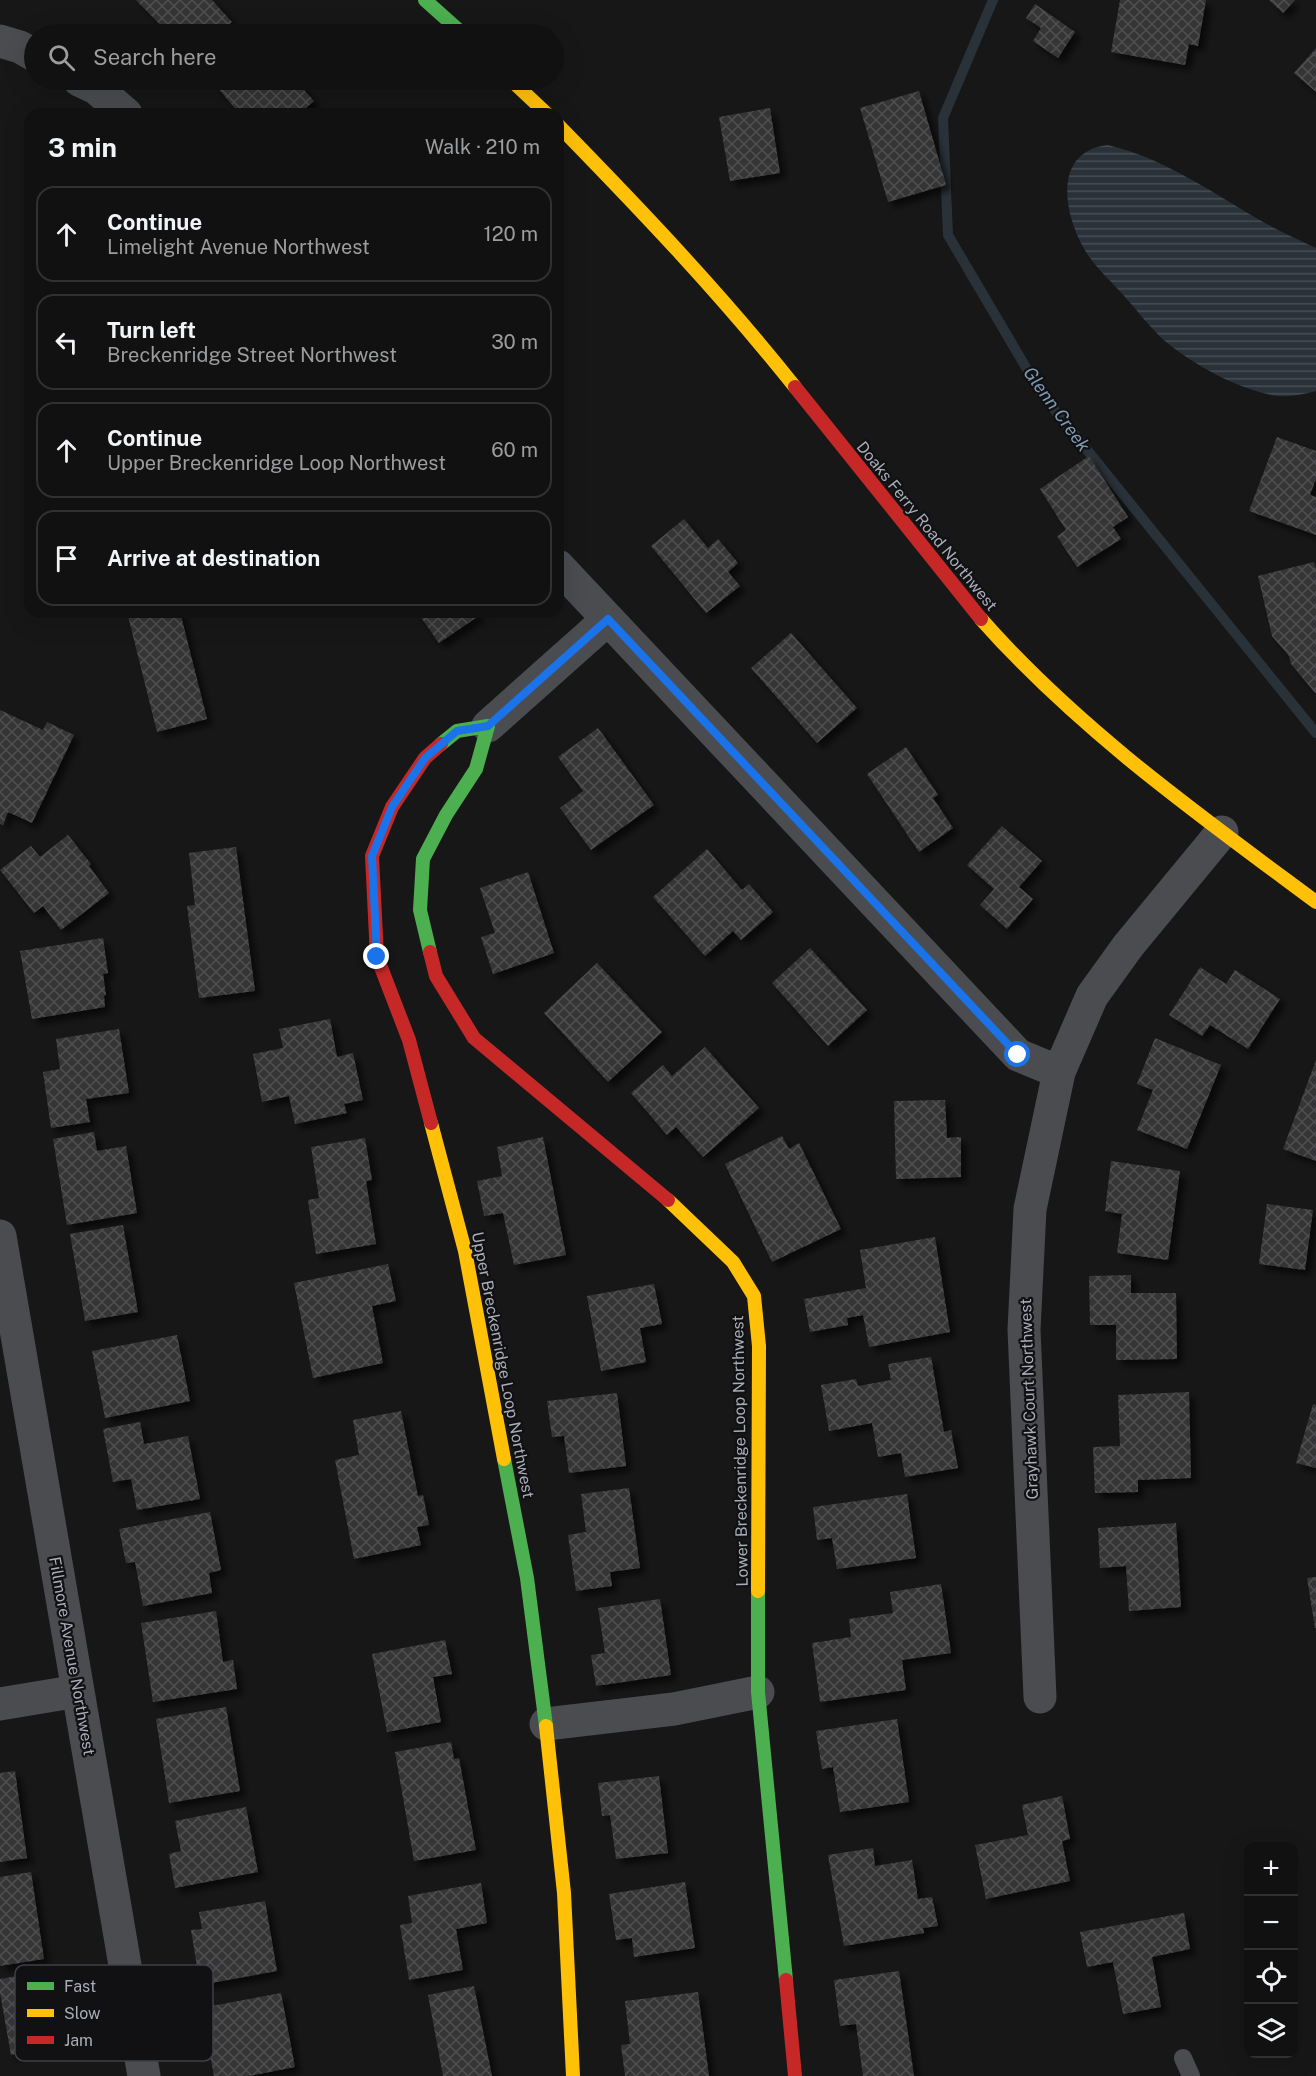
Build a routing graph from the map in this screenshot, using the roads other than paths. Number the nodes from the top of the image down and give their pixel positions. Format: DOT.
graph roads {
  1 [pos="425,0"];
  2 [pos="452,24"];
  3 [pos="0,41"];
  4 [pos="24,49"];
  5 [pos="98,90"];
  6 [pos="522,90"];
  7 [pos="119,108"];
  8 [pos="541,108"];
  9 [pos="564,130"];
  10 [pos="564,572"];
  11 [pos="608,619"];
  12 [pos="488,726"];
  13 [pos="1222,832"];
  14 [pos="1316,902"];
  15 [pos="1059,1072"];
  16 [pos="0,1236"];
  17 [pos="78,1691"];
  18 [pos="758,1692"];
  19 [pos="1040,1697"];
  20 [pos="0,1704"];
  21 [pos="546,1724"];
  22 [pos="125,1965"];
  23 [pos="1183,2058"];
  24 [pos="141,2061"];
  25 [pos="144,2076"];
  26 [pos="573,2076"];
  27 [pos="795,2076"];
  28 [pos="1191,2076"];
  1 -- 2 [label="street"];
  3 -- 4 [label="street"];
  5 -- 7 [label="street"];
  6 -- 8 [label="street"];
  9 -- 13 [label="street, Doaks Ferry Road Northwest"];
  10 -- 11 [label="street"];
  11 -- 12 [label="street"];
  11 -- 15 [label="street"];
  12 -- 18 [label="street, Lower Breckenridge Loop Northwest"];
  12 -- 21 [label="street, Upper Breckenridge Loop Northwest"];
  13 -- 14 [label="street, Doaks Ferry Road Northwest"];
  13 -- 15 [label="street, Grayhawk Court Northwest"];
  15 -- 19 [label="street, Grayhawk Court Northwest"];
  16 -- 17 [label="street, Fillmore Avenue Northwest"];
  17 -- 20 [label="street"];
  17 -- 22 [label="street, Fillmore Avenue Northwest"];
  18 -- 21 [label="street"];
  18 -- 27 [label="street, Lower Breckenridge Loop Northwest"];
  21 -- 26 [label="street, Upper Breckenridge Loop Northwest"];
  23 -- 28 [label="lane"];
  24 -- 25 [label="street, Fillmore Avenue Northwest"];
}
